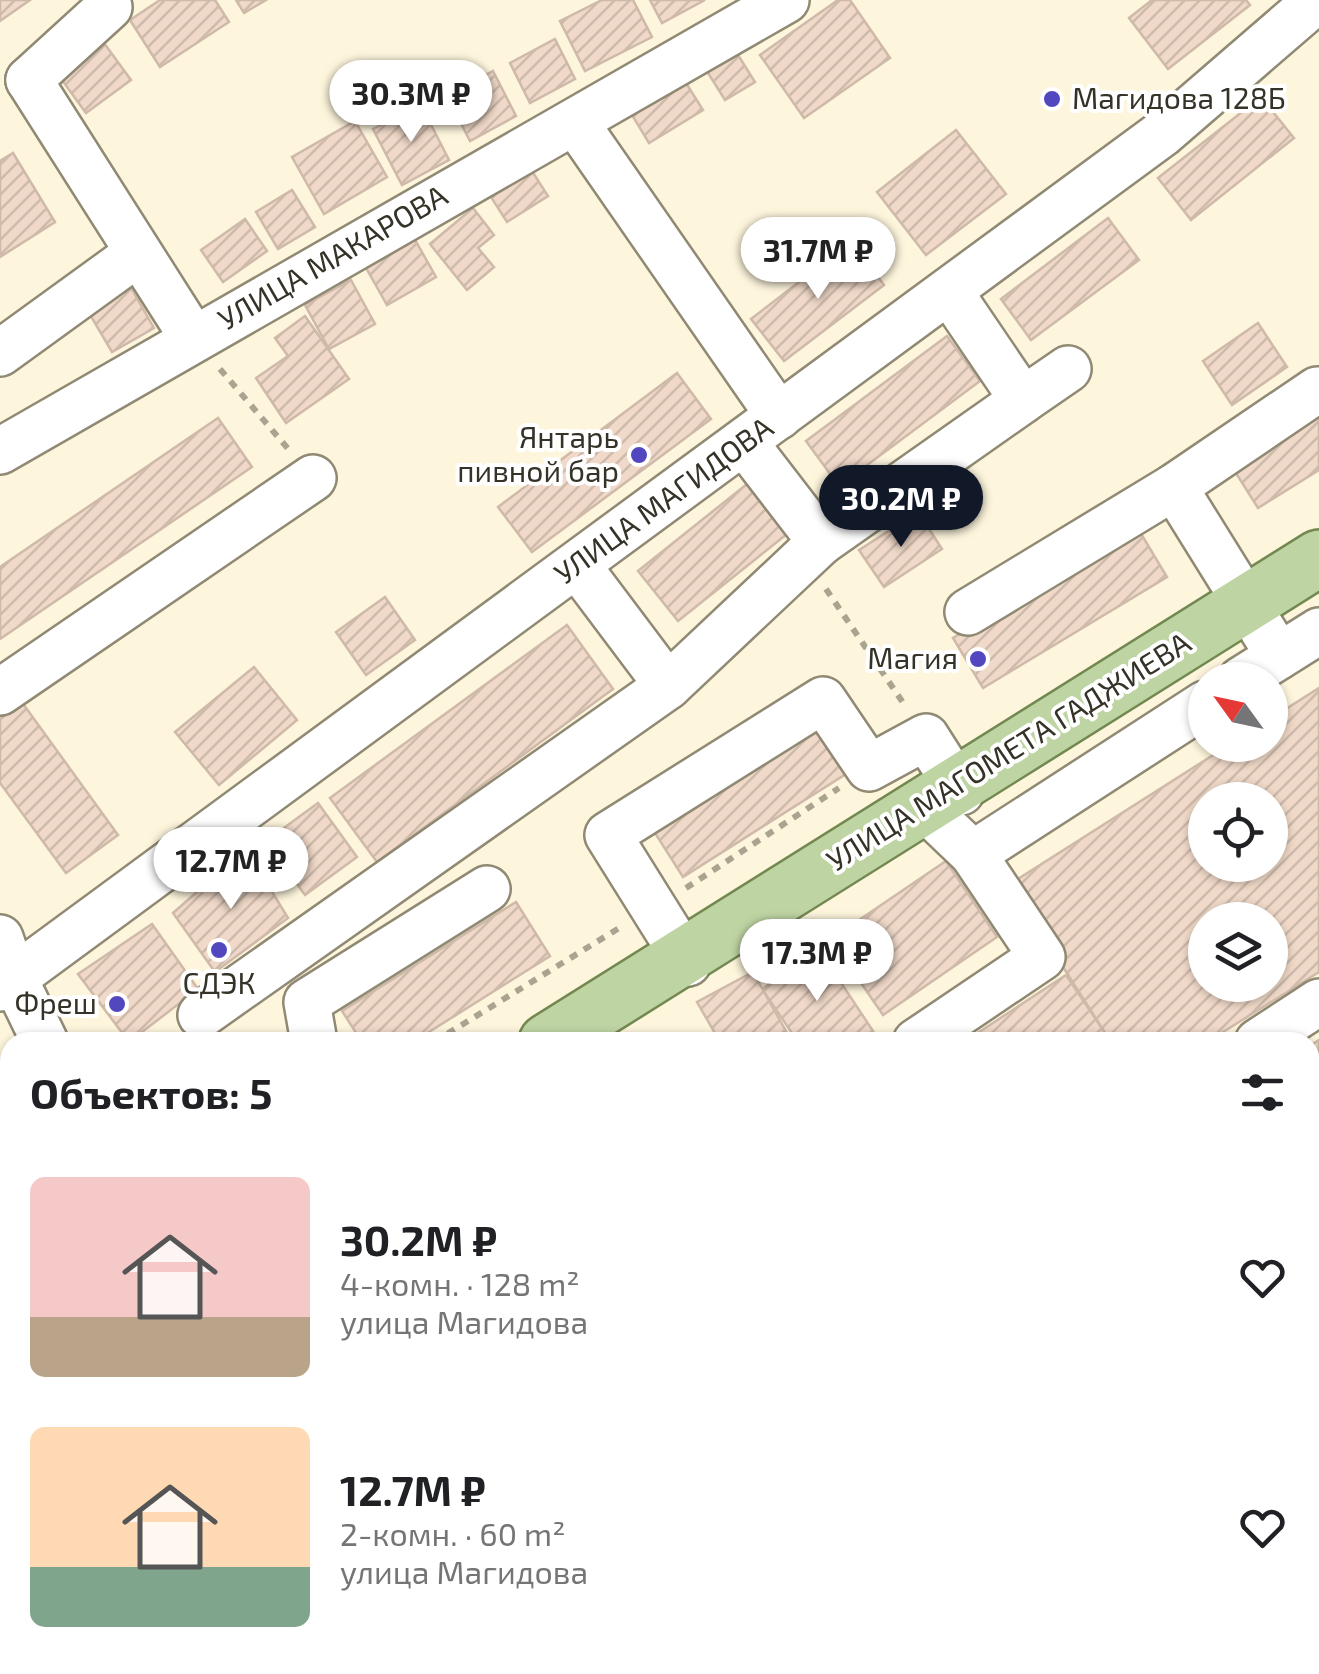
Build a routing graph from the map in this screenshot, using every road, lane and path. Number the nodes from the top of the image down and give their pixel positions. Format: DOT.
graph roads {
  1 [pos="786,0"];
  2 [pos="1317,0"];
  3 [pos="112,2"];
  4 [pos="14,82"];
  5 [pos="575,122"];
  6 [pos="138,252"];
  7 [pos="948,291"];
  8 [pos="193,338"];
  9 [pos="0,353"];
  10 [pos="1068,368"];
  11 [pos="1318,390"];
  12 [pos="1023,400"];
  13 [pos="761,429"];
  14 [pos="0,451"];
  15 [pos="314,478"];
  16 [pos="1174,487"];
  17 [pos="813,550"];
  18 [pos="1319,558"];
  19 [pos="577,564"];
  20 [pos="1319,568"];
  21 [pos="1246,607"];
  22 [pos="968,612"];
  23 [pos="1319,630"];
  24 [pos="1279,656"];
  25 [pos="1270,662"];
  26 [pos="668,686"];
  27 [pos="0,692"];
  28 [pos="1188,715"];
  29 [pos="926,737"];
  30 [pos="950,796"];
  31 [pos="973,854"];
  32 [pos="487,889"];
  33 [pos="686,960"];
  34 [pos="5,968"];
  35 [pos="1319,1002"];
  36 [pos="201,1016"];
  37 [pos="39,1032"];
  38 [pos="312,1032"];
  39 [pos="564,1032"];
  40 [pos="576,1032"];
  41 [pos="931,1032"];
  42 [pos="1273,1032"];
  1 -- 5 [label="street, УЛИЦА МАКАРОВА"];
  2 -- 7 [label="street, УЛИЦА МАГИДОВА"];
  3 -- 4 [label="street"];
  4 -- 6 [label="street"];
  5 -- 8 [label="street, УЛИЦА МАКАРОВА"];
  5 -- 13 [label="street"];
  6 -- 8 [label="street"];
  6 -- 9 [label="street"];
  7 -- 12 [label="street"];
  7 -- 13 [label="street, УЛИЦА МАГИДОВА"];
  8 -- 14 [label="street, УЛИЦА МАКАРОВА"];
  8 -- 15 [label="path"];
  10 -- 12 [label="street"];
  11 -- 16 [label="street"];
  12 -- 17 [label="street"];
  13 -- 17 [label="street"];
  13 -- 19 [label="street, УЛИЦА МАГИДОВА"];
  15 -- 27 [label="street"];
  16 -- 21 [label="street"];
  16 -- 22 [label="street"];
  17 -- 26 [label="street"];
  17 -- 29 [label="path"];
  18 -- 21 [label="main road, УЛИЦА МАГОМЕТА ГАДЖИЕВА"];
  19 -- 26 [label="street"];
  19 -- 34 [label="street, УЛИЦА МАГИДОВА"];
  20 -- 21 [label="main road, УЛИЦА МАГОМЕТА ГАДЖИЕВА"];
  21 -- 24 [label="street"];
  21 -- 30 [label="main road, УЛИЦА МАГОМЕТА ГАДЖИЕВА"];
  23 -- 24 [label="street"];
  24 -- 25 [label="street"];
  26 -- 36 [label="street"];
  28 -- 31 [label="street"];
  29 -- 30 [label="street"];
  29 -- 33 [label="street"];
  30 -- 31 [label="street"];
  30 -- 33 [label="main road, УЛИЦА МАГОМЕТА ГАДЖИЕВА"];
  31 -- 41 [label="street"];
  32 -- 38 [label="street"];
  33 -- 39 [label="main road, УЛИЦА МАГОМЕТА ГАДЖИЕВА"];
  33 -- 40 [label="main road, УЛИЦА МАГОМЕТА ГАДЖИЕВА"];
  34 -- 37 [label="street"];
  35 -- 42 [label="street"];
}
